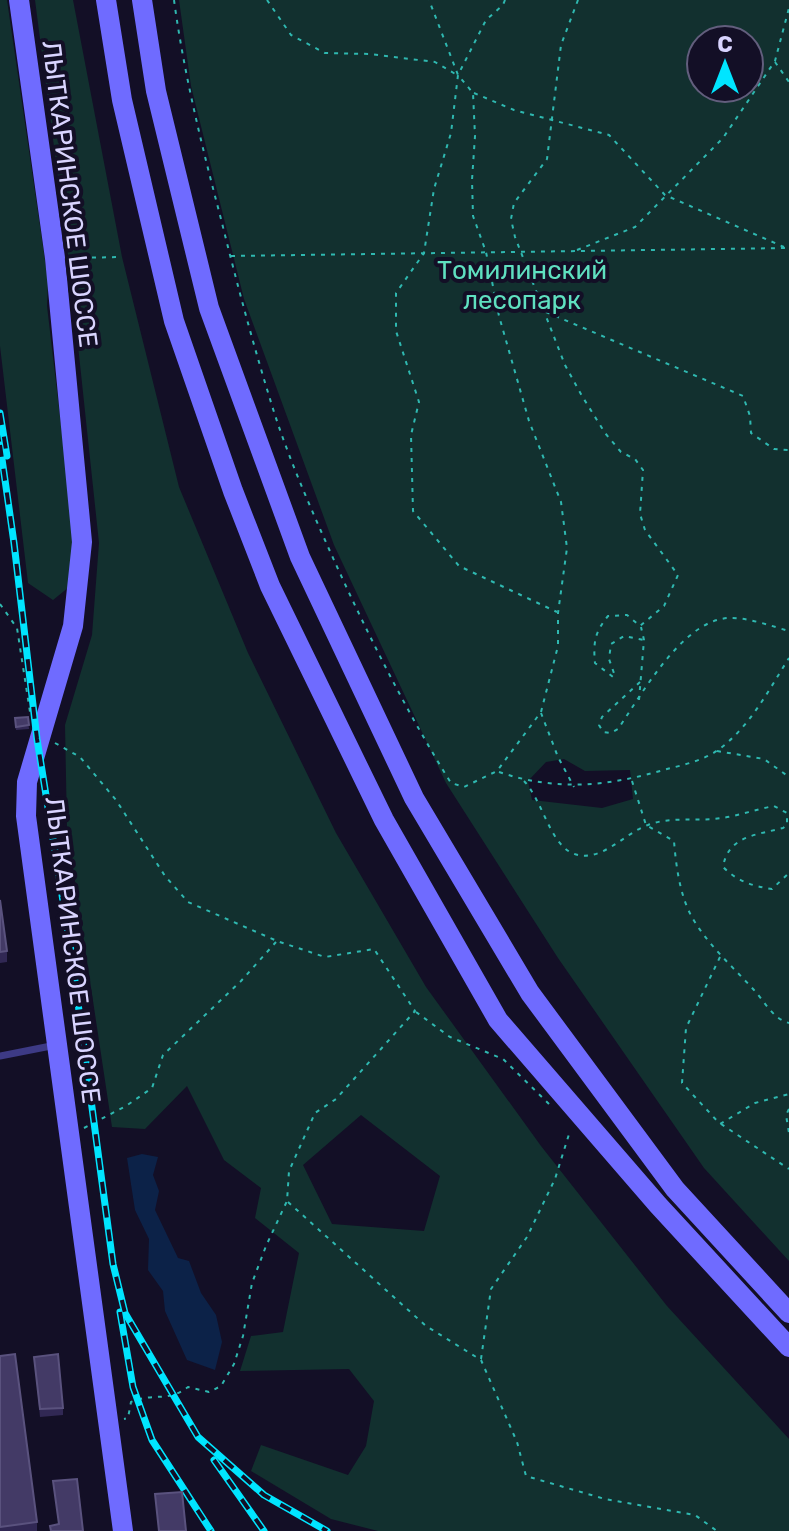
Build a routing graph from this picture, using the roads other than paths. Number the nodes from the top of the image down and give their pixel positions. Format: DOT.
graph roads {
  1 [pos="19,0"];
  2 [pos="106,0"];
  3 [pos="142,0"];
  4 [pos="58,1045"];
  5 [pos="0,1056"];
  6 [pos="789,1313"];
  7 [pos="789,1347"];
  8 [pos="123,1531"];
  1 -- 4 [label="main road, ЛЫТКАРИНСКОЕ ШОССЕ"];
  2 -- 7 [label="main road"];
  3 -- 6 [label="main road"];
  4 -- 5 [label="lane"];
  4 -- 8 [label="main road, ЛЫТКАРИНСКОЕ ШОССЕ"];
}
